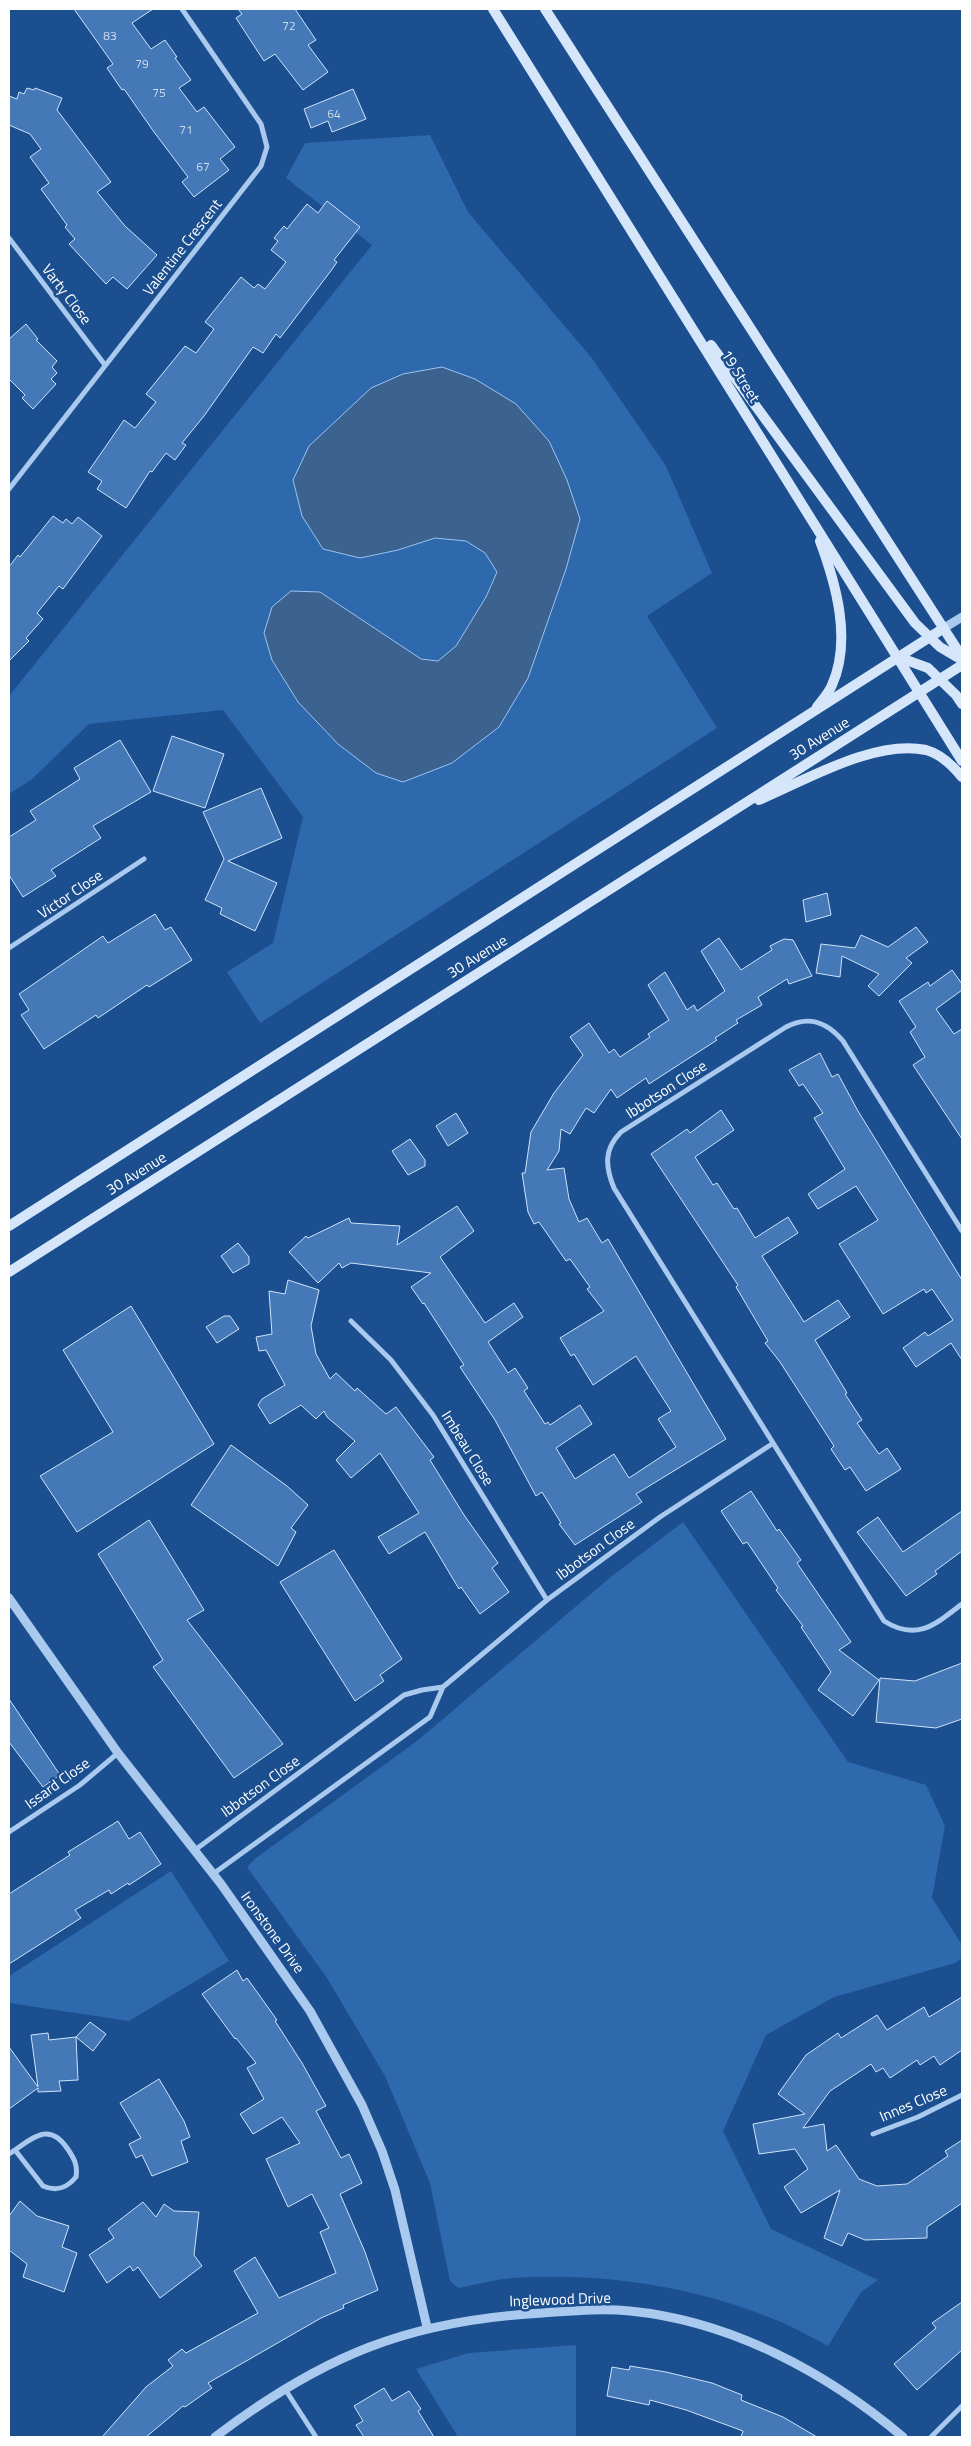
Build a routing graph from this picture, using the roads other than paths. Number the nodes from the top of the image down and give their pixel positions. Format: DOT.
graph roads {
  1 [pos="182,9"];
  2 [pos="493,9"];
  3 [pos="545,9"];
  4 [pos="9,238"];
  5 [pos="664,282"];
  6 [pos="105,365"];
  7 [pos="9,488"];
  8 [pos="813,521"];
  9 [pos="962,617"];
  10 [pos="944,628"];
  11 [pos="930,637"];
  12 [pos="898,657"];
  13 [pos="962,659"];
  14 [pos="962,665"];
  15 [pos="940,679"];
  16 [pos="919,693"];
  17 [pos="962,704"];
  18 [pos="814,711"];
  19 [pos="962,761"];
  20 [pos="962,777"];
  21 [pos="731,812"];
  22 [pos="144,859"];
  23 [pos="9,948"];
  24 [pos="9,1226"];
  25 [pos="962,1232"];
  26 [pos="9,1272"];
  27 [pos="351,1321"];
  28 [pos="772,1444"];
  29 [pos="9,1598"];
  30 [pos="547,1600"];
  31 [pos="962,1604"];
  32 [pos="443,1687"];
  33 [pos="118,1752"];
  34 [pos="9,1832"];
  35 [pos="195,1850"];
  36 [pos="213,1874"];
  37 [pos="962,2095"];
  38 [pos="873,2134"];
  39 [pos="15,2150"];
  40 [pos="9,2154"];
  41 [pos="427,2327"];
  42 [pos="285,2388"];
  43 [pos="962,2406"];
  44 [pos="215,2437"];
  45 [pos="316,2437"];
  46 [pos="903,2437"];
  47 [pos="931,2437"];
  1 -- 6 [label="street, Valentine Crescent"];
  2 -- 5 [label="main road, 19 Street"];
  3 -- 10 [label="main road"];
  4 -- 6 [label="street, Varty Close"];
  5 -- 8 [label="main road, 19 Street"];
  5 -- 11 [label="main road"];
  6 -- 7 [label="street, Valentine Crescent"];
  8 -- 12 [label="main road, 19 Street"];
  8 -- 18 [label="main road"];
  9 -- 10 [label="street"];
  10 -- 11 [label="main road, 30 Avenue"];
  10 -- 13 [label="main road"];
  11 -- 12 [label="main road, 30 Avenue"];
  11 -- 13 [label="main road"];
  12 -- 15 [label="main road"];
  12 -- 16 [label="main road, 19 Street"];
  12 -- 18 [label="main road, 30 Avenue"];
  14 -- 15 [label="main road, 30 Avenue"];
  15 -- 16 [label="main road, 30 Avenue"];
  15 -- 17 [label="main road"];
  16 -- 19 [label="main road, 19 Street"];
  16 -- 21 [label="main road, 30 Avenue"];
  18 -- 24 [label="main road, 30 Avenue"];
  20 -- 21 [label="main road"];
  21 -- 26 [label="main road, 30 Avenue"];
  22 -- 23 [label="street, Victor Close"];
  25 -- 28 [label="street, Ibbotson Close"];
  27 -- 30 [label="street, Imbeau Close"];
  28 -- 30 [label="street, Ibbotson Close"];
  28 -- 31 [label="street, Ibbotson Close"];
  29 -- 33 [label="street, Ironstone Drive"];
  30 -- 32 [label="street, Ibbotson Close"];
  32 -- 35 [label="street, Ibbotson Close"];
  32 -- 36 [label="street, Ibbotson Close"];
  33 -- 34 [label="street, Issard Close"];
  33 -- 35 [label="street, Ironstone Drive"];
  35 -- 36 [label="street, Ironstone Drive"];
  36 -- 41 [label="street, Ironstone Drive"];
  37 -- 38 [label="street, Innes Close"];
  39 -- 39 [label="street"];
  39 -- 40 [label="street"];
  41 -- 42 [label="street, Inglewood Drive"];
  41 -- 46 [label="street, Inglewood Drive"];
  42 -- 44 [label="street, Inglewood Drive"];
  42 -- 45 [label="street"];
  43 -- 47 [label="street"];
}
